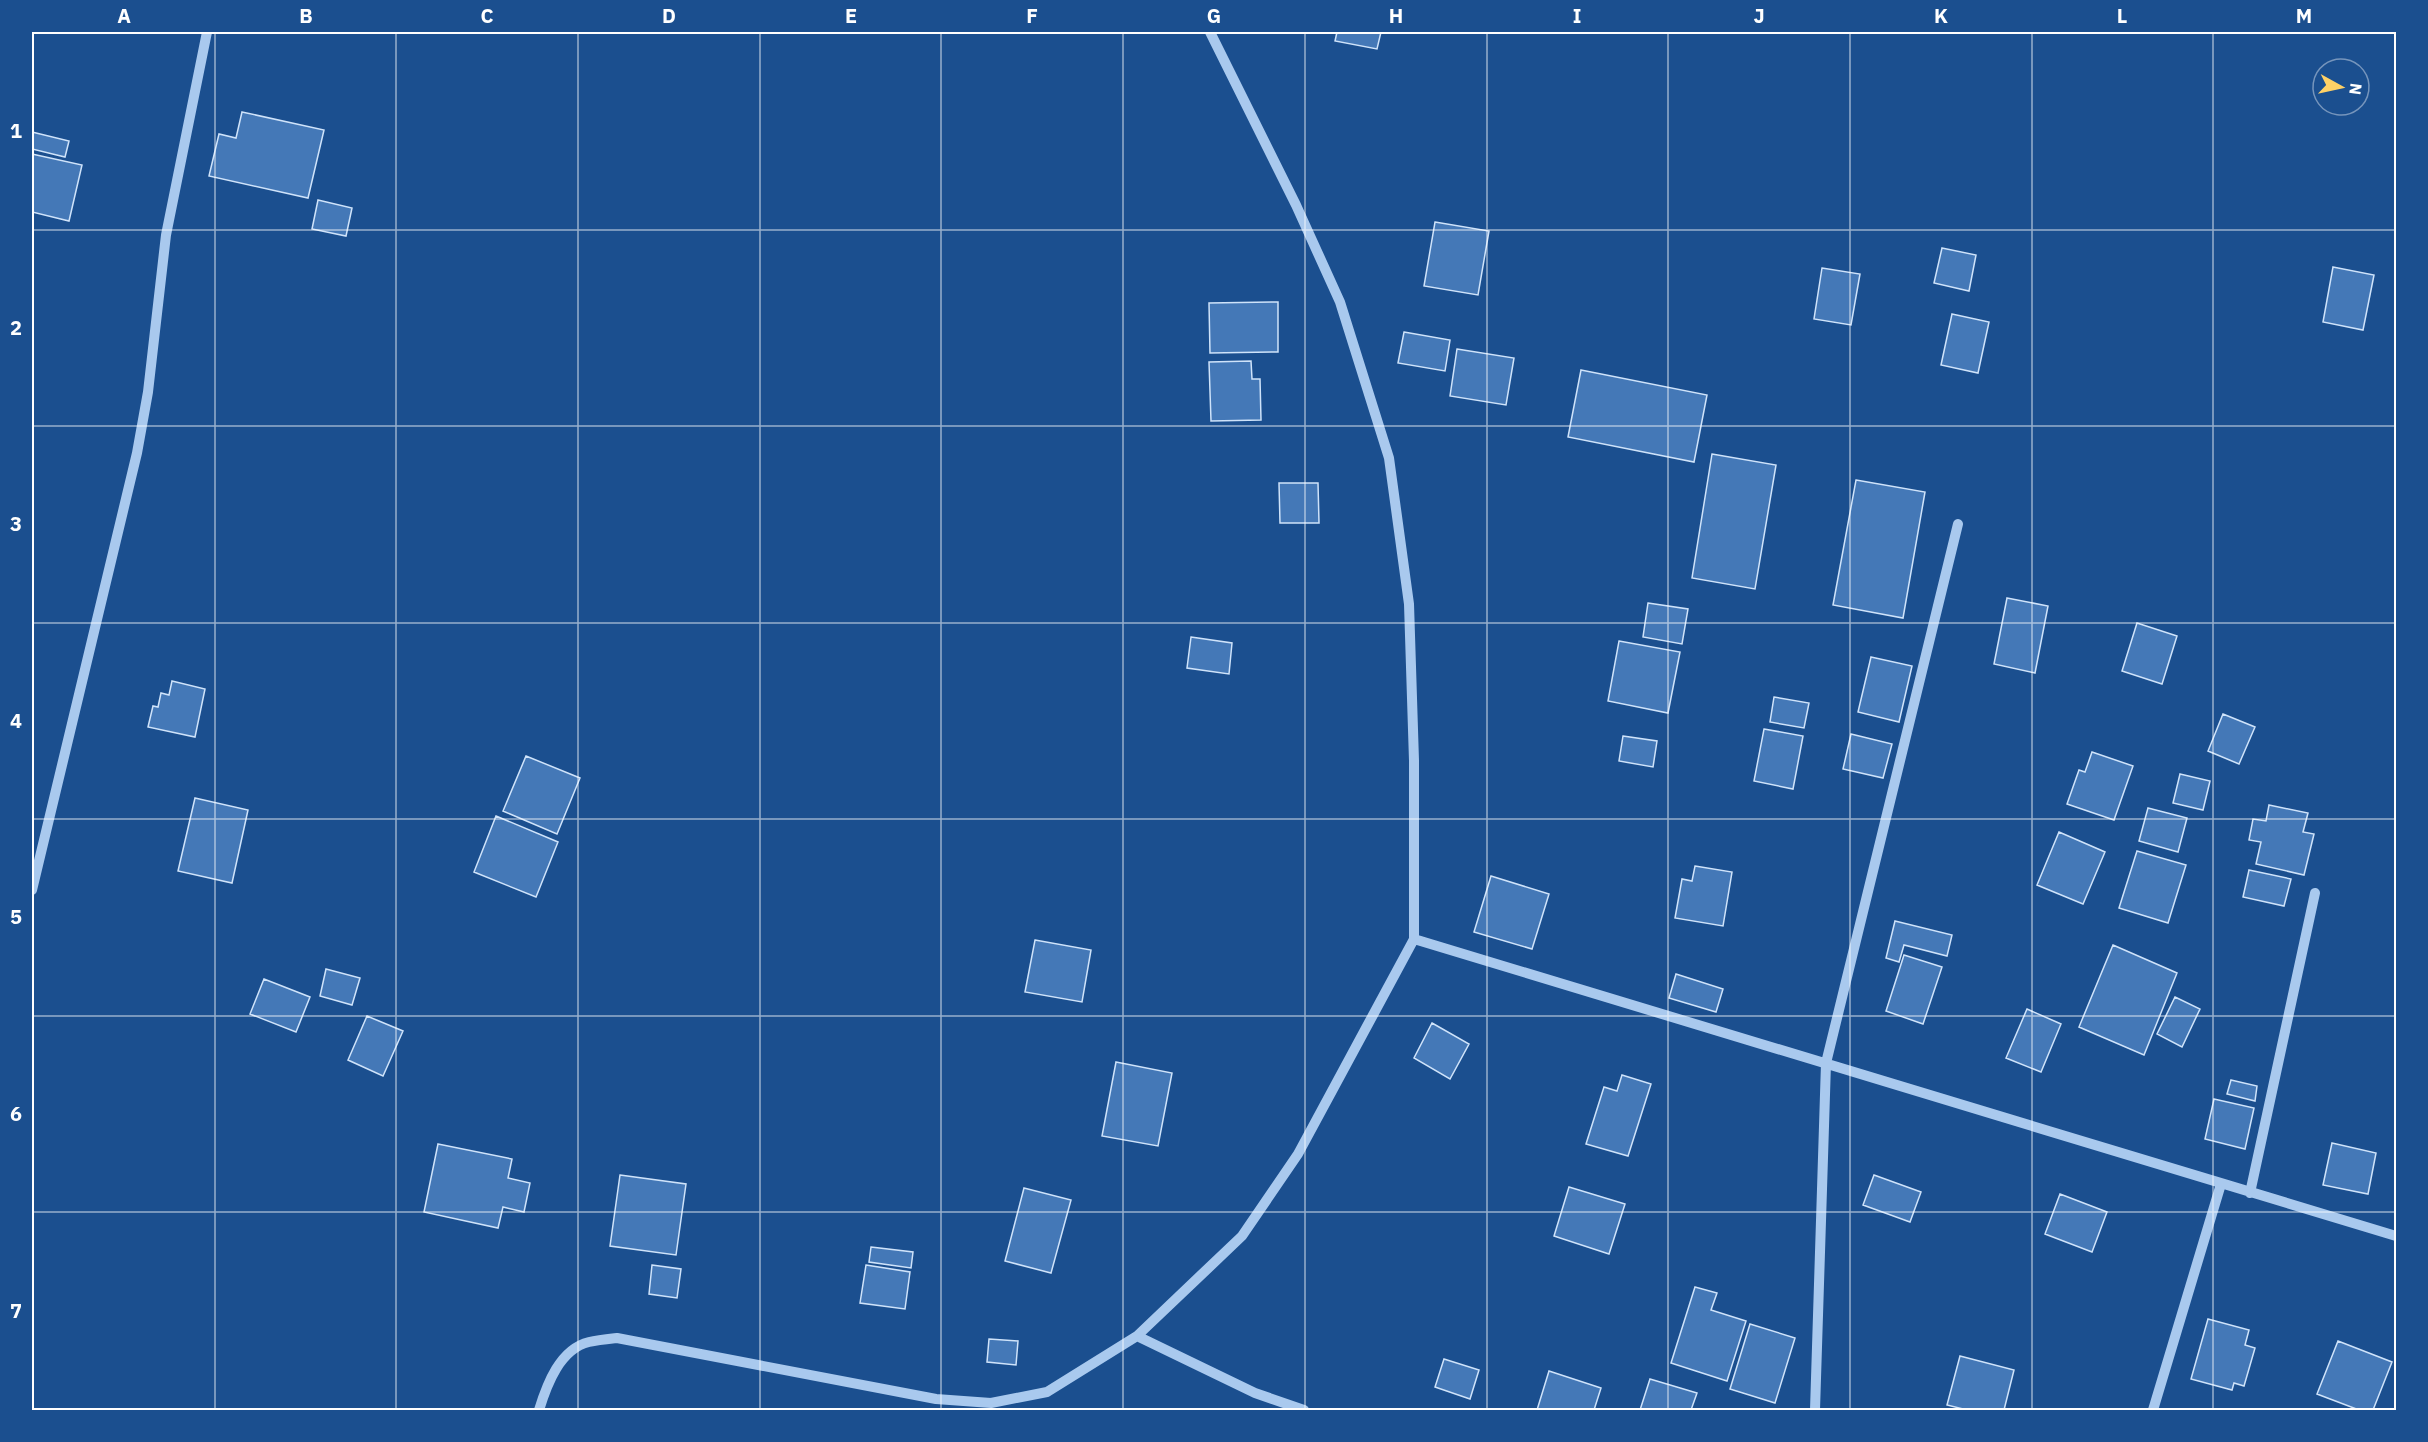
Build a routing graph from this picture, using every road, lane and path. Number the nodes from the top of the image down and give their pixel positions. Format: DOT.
graph roads {
  1 [pos="207,32"];
  2 [pos="1210,32"];
  3 [pos="1958,524"];
  4 [pos="32,890"];
  5 [pos="2315,893"];
  6 [pos="1414,939"];
  7 [pos="1826,1063"];
  8 [pos="2221,1184"];
  9 [pos="2250,1193"];
  10 [pos="2397,1236"];
  11 [pos="1137,1336"];
  12 [pos="539,1410"];
  13 [pos="1304,1410"];
  14 [pos="1815,1410"];
  15 [pos="2153,1410"];
  1 -- 4 [label="street"];
  2 -- 6 [label="street"];
  3 -- 7 [label="street"];
  5 -- 9 [label="street"];
  6 -- 7 [label="street"];
  6 -- 11 [label="street"];
  7 -- 8 [label="street"];
  7 -- 14 [label="street"];
  8 -- 9 [label="street"];
  8 -- 15 [label="street"];
  9 -- 10 [label="street"];
  11 -- 12 [label="street"];
  11 -- 13 [label="street"];
}
